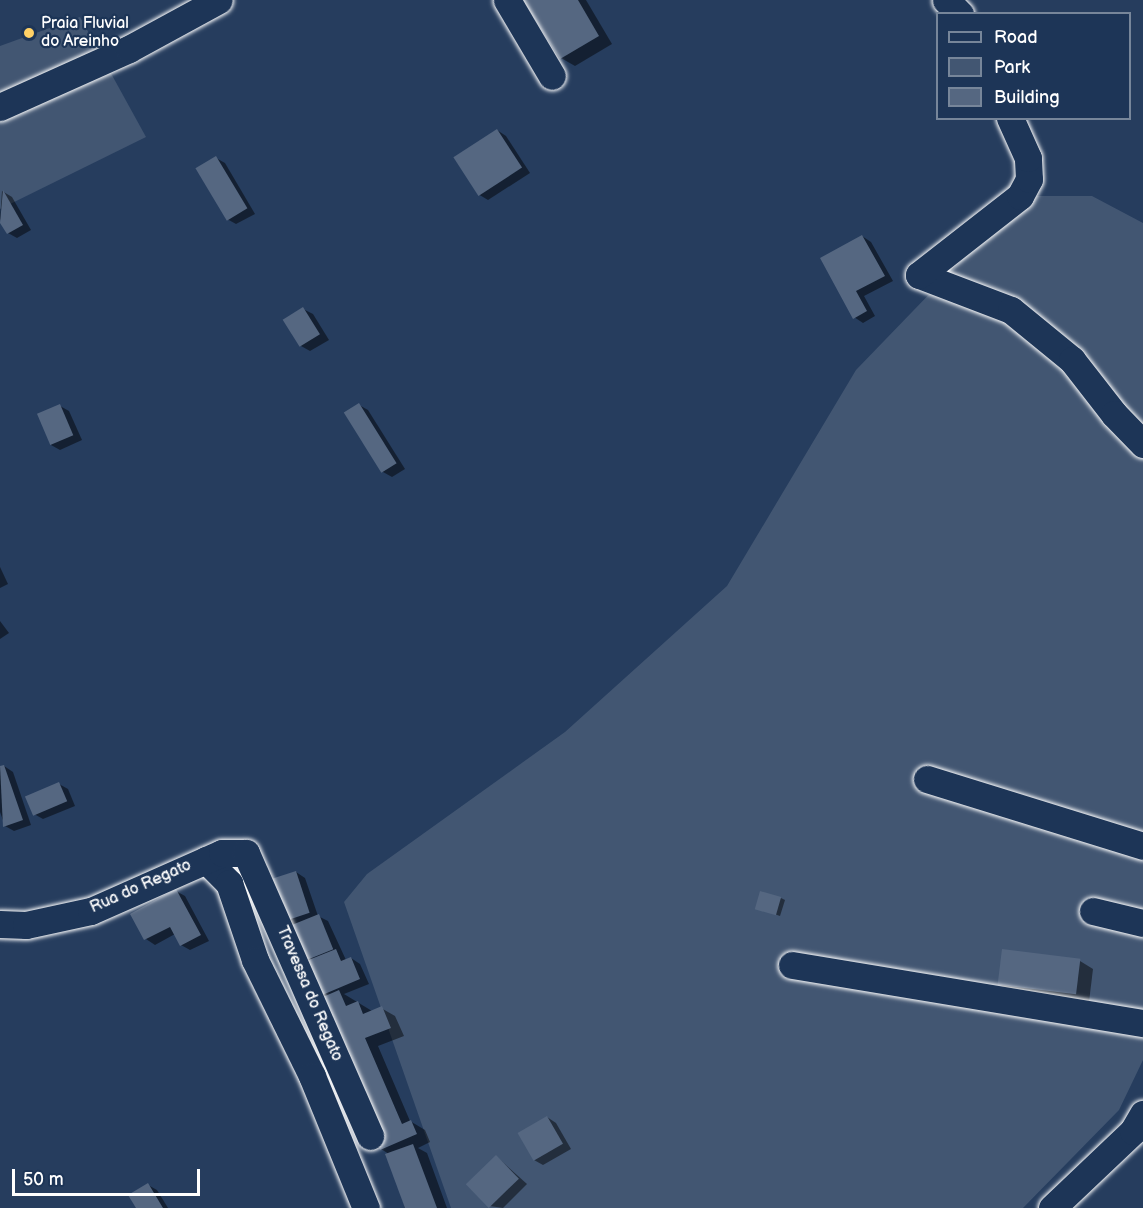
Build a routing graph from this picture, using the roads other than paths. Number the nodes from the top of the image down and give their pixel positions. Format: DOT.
graph roads {
  1 [pos="219,0"];
  2 [pos="507,0"];
  3 [pos="946,0"];
  4 [pos="958,12"];
  5 [pos="552,76"];
  6 [pos="0,107"];
  7 [pos="1011,120"];
  8 [pos="1143,444"];
  9 [pos="927,779"];
  10 [pos="1143,846"];
  11 [pos="246,853"];
  12 [pos="206,860"];
  13 [pos="1093,911"];
  14 [pos="1143,923"];
  15 [pos="0,924"];
  16 [pos="792,965"];
  17 [pos="1143,1023"];
  18 [pos="1143,1114"];
  19 [pos="370,1136"];
  20 [pos="366,1208"];
  21 [pos="1052,1208"];
  1 -- 6 [label="street"];
  2 -- 5 [label="street"];
  3 -- 4 [label="street"];
  7 -- 8 [label="street"];
  9 -- 10 [label="street"];
  11 -- 12 [label="street, Rua do Regato"];
  11 -- 19 [label="street, Travessa do Regato"];
  12 -- 15 [label="street, Rua do Regato"];
  12 -- 20 [label="street"];
  13 -- 14 [label="street"];
  16 -- 17 [label="street"];
  18 -- 21 [label="street"];
}
